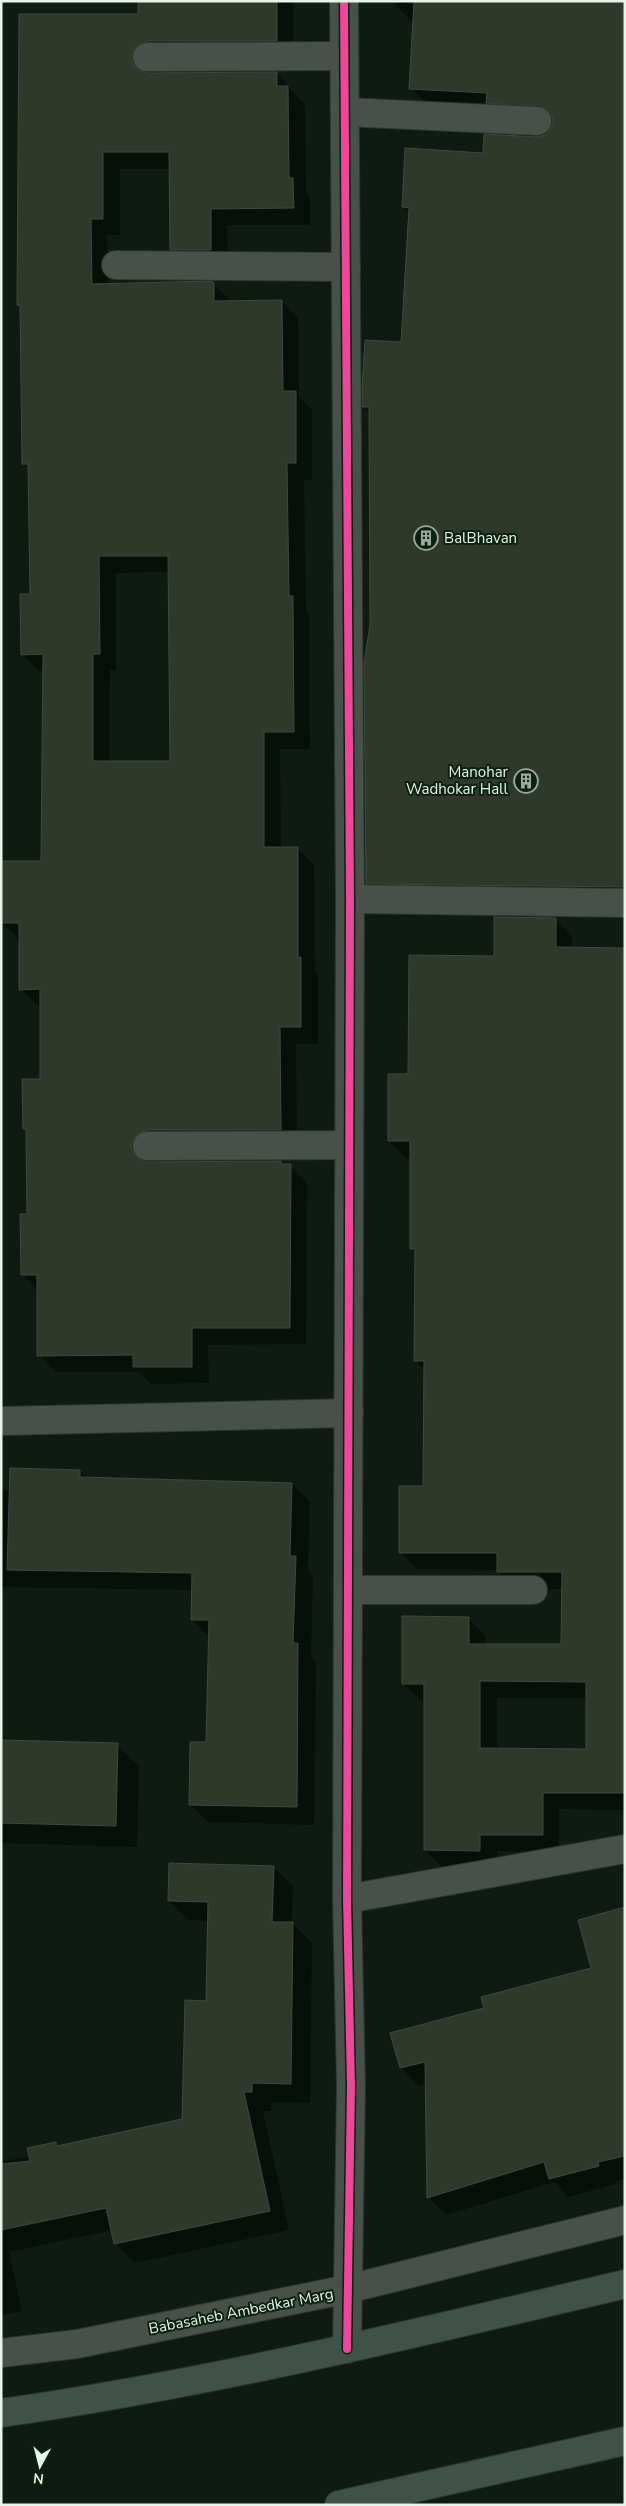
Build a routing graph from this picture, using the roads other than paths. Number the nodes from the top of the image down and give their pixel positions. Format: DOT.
graph roads {
  1 [pos="344,1"];
  2 [pos="344,56"];
  3 [pos="147,57"];
  4 [pos="345,112"];
  5 [pos="537,121"];
  6 [pos="116,265"];
  7 [pos="346,267"];
  8 [pos="350,899"];
  9 [pos="625,903"];
  10 [pos="147,1146"];
  11 [pos="349,1146"];
  12 [pos="349,1412"];
  13 [pos="1,1420"];
  14 [pos="348,1590"];
  15 [pos="533,1590"];
  16 [pos="625,1849"];
  17 [pos="346,1898"];
  18 [pos="625,2220"];
  19 [pos="625,2284"];
  20 [pos="348,2289"];
  21 [pos="347,2349"];
  22 [pos="1,2353"];
  23 [pos="1,2412"];
  24 [pos="625,2441"];
  25 [pos="340,2505"];
  1 -- 2 [label="street"];
  2 -- 3 [label="street"];
  2 -- 4 [label="street"];
  4 -- 5 [label="street"];
  4 -- 7 [label="street"];
  6 -- 7 [label="street"];
  7 -- 8 [label="street"];
  8 -- 9 [label="street"];
  8 -- 11 [label="street"];
  10 -- 11 [label="street"];
  11 -- 12 [label="street"];
  12 -- 13 [label="street"];
  12 -- 14 [label="street"];
  14 -- 15 [label="street"];
  14 -- 17 [label="street"];
  16 -- 17 [label="street"];
  17 -- 20 [label="street"];
  18 -- 20 [label="street, Babasaheb Ambedkar Marg"];
  19 -- 21 [label="main road"];
  20 -- 21 [label="street"];
  20 -- 22 [label="street, Babasaheb Ambedkar Marg"];
  21 -- 23 [label="main road"];
  24 -- 25 [label="main road"];
}
